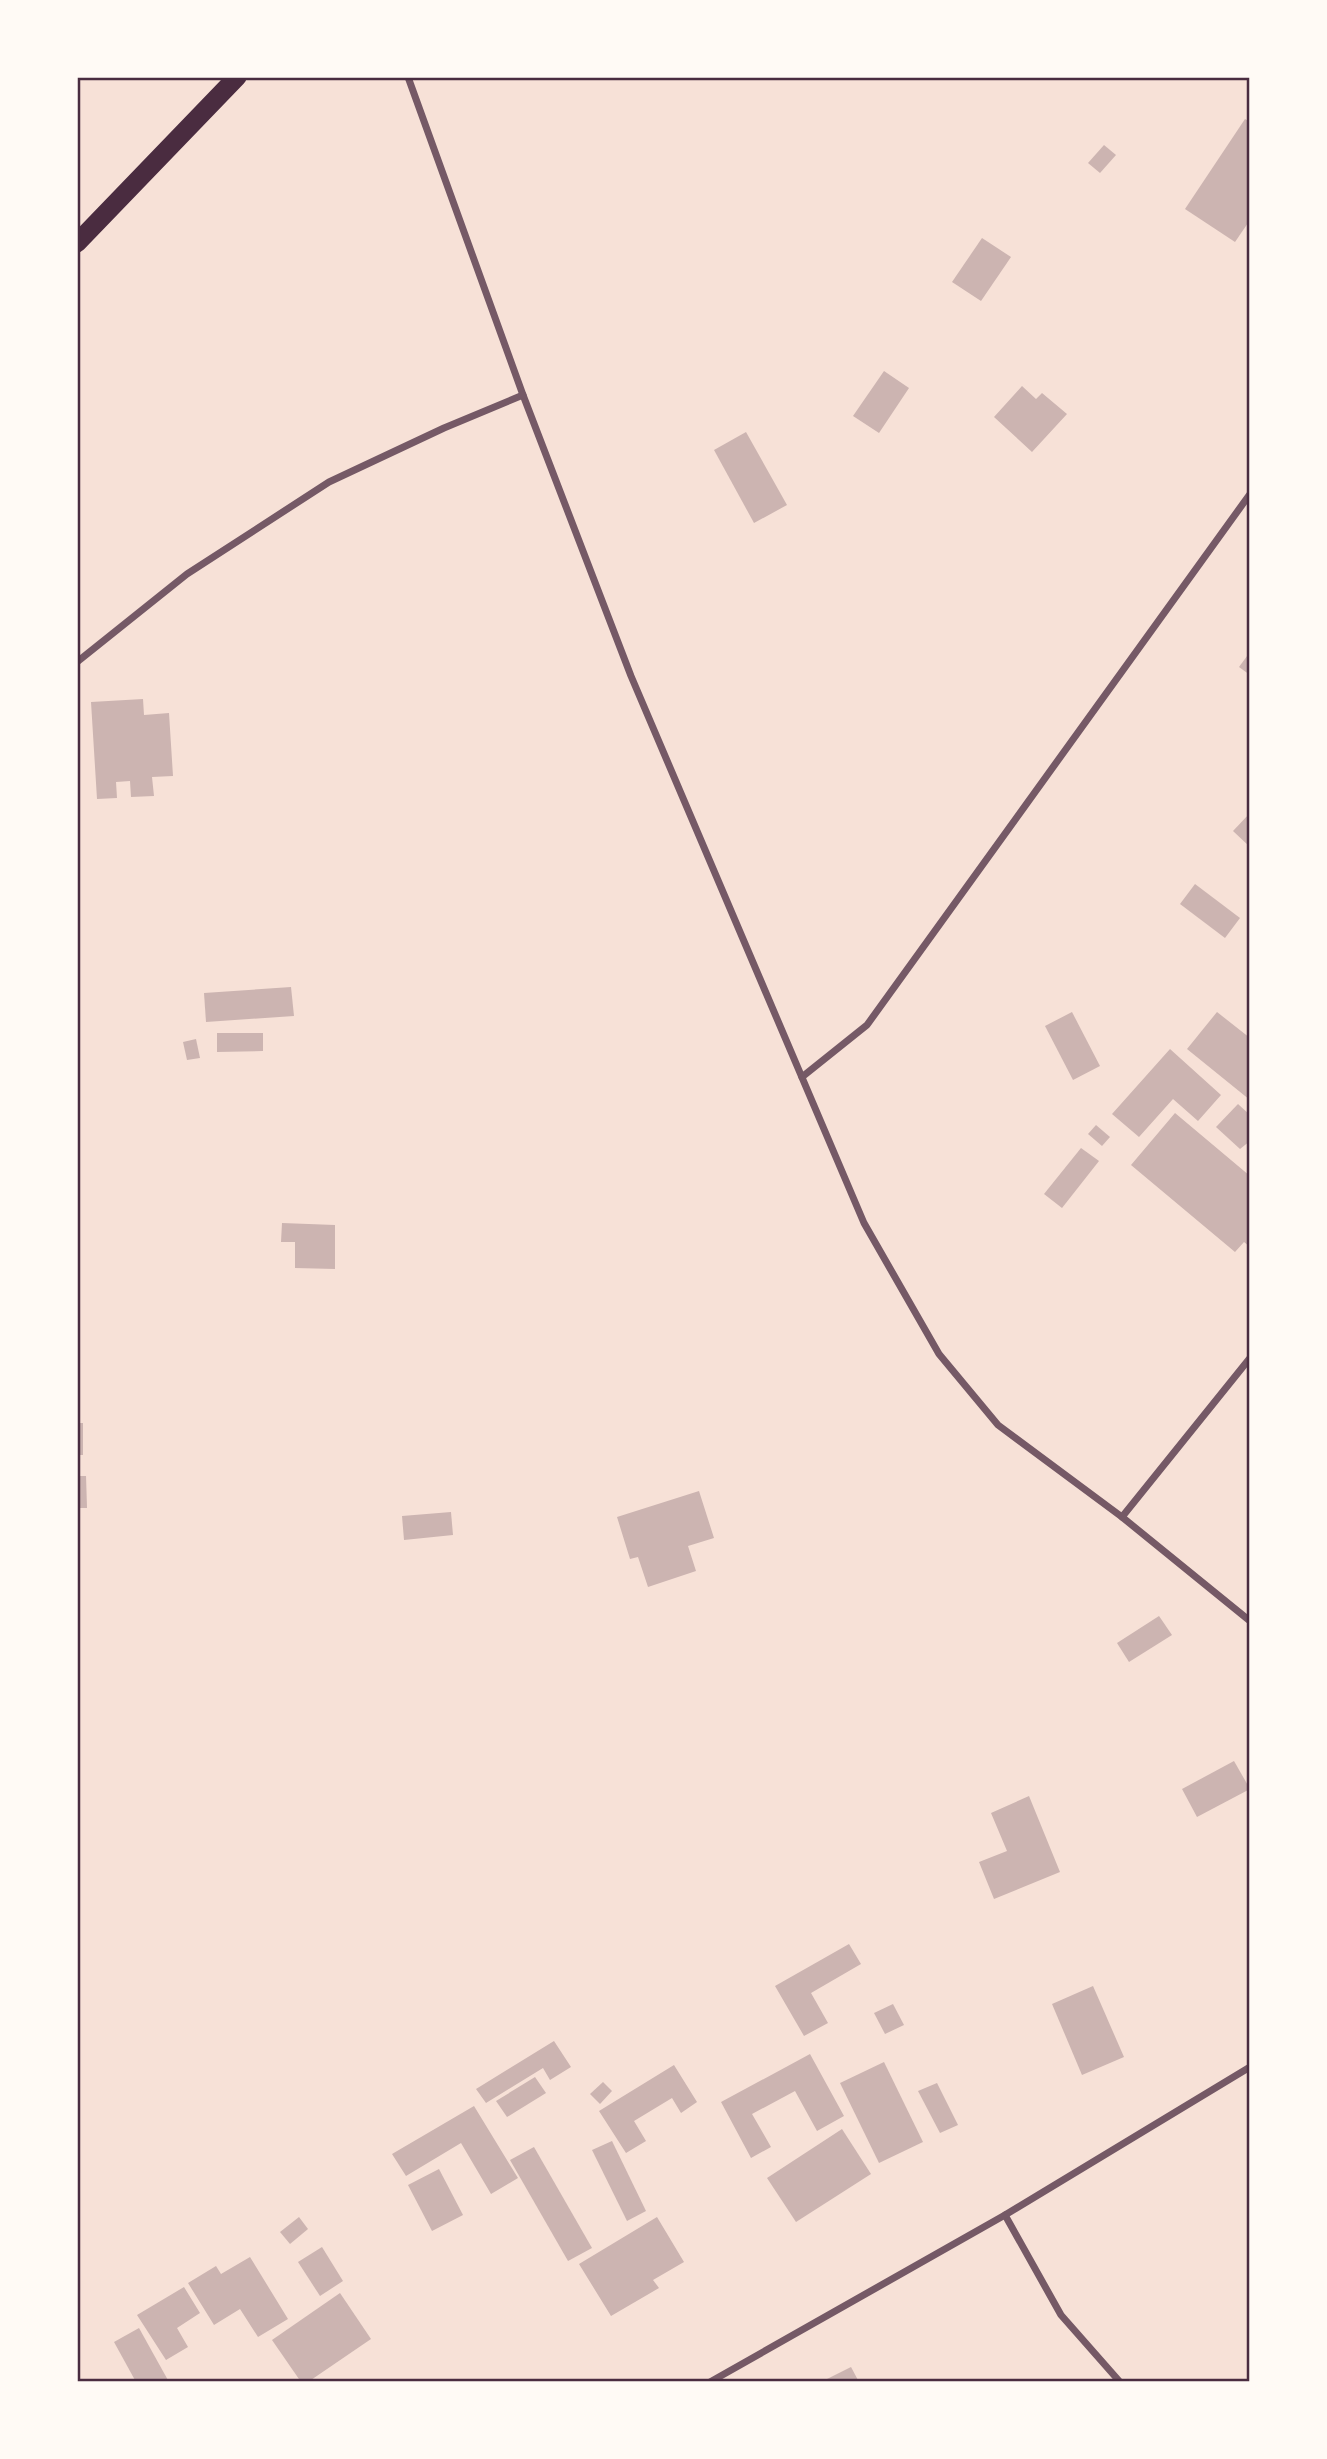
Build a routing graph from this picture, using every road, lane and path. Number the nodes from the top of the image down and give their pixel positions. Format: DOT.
graph roads {
  1 [pos="237,77"];
  2 [pos="408,77"];
  3 [pos="77,243"];
  4 [pos="523,395"];
  5 [pos="1250,495"];
  6 [pos="77,662"];
  7 [pos="802,1077"];
  8 [pos="1250,1358"];
  9 [pos="1122,1517"];
  10 [pos="1250,1621"];
  11 [pos="1250,2067"];
  12 [pos="1005,2215"];
  13 [pos="710,2382"];
  14 [pos="1120,2382"];
  1 -- 3 [label="highway"];
  2 -- 4 [label="street"];
  4 -- 6 [label="street"];
  4 -- 7 [label="street"];
  5 -- 7 [label="street"];
  7 -- 9 [label="street"];
  8 -- 9 [label="street"];
  9 -- 10 [label="street"];
  11 -- 12 [label="street"];
  12 -- 13 [label="street"];
  12 -- 14 [label="street"];
}
